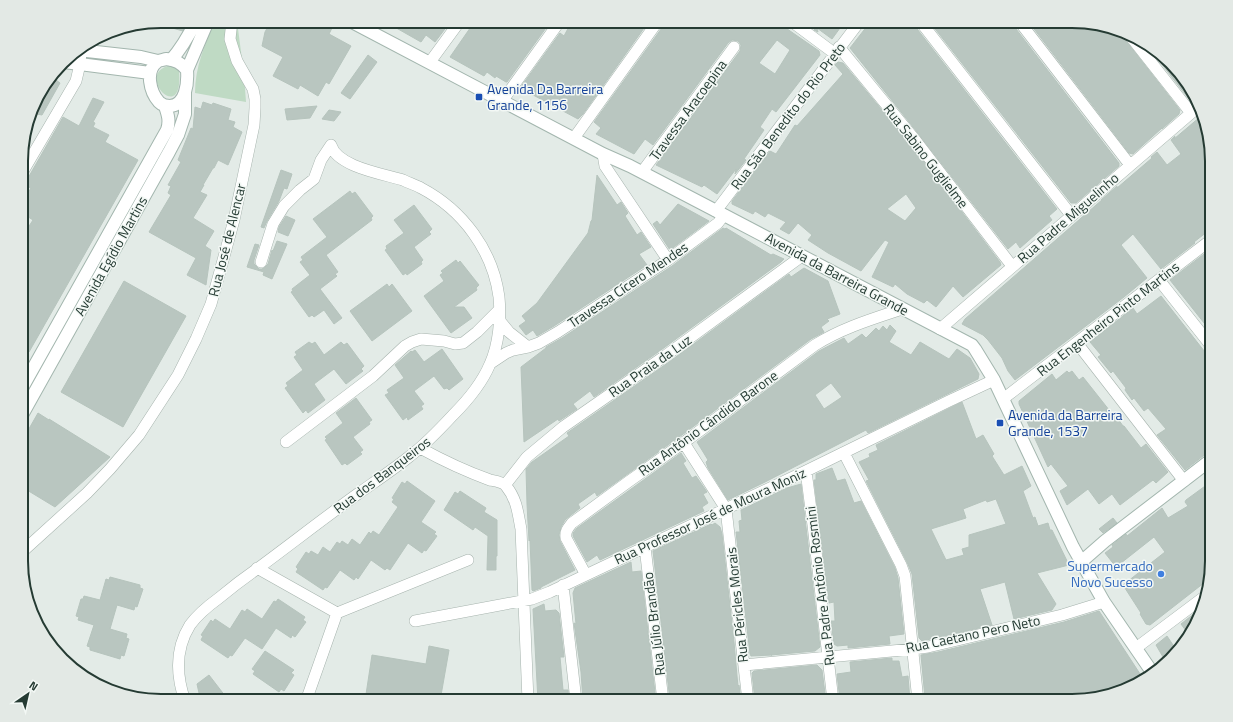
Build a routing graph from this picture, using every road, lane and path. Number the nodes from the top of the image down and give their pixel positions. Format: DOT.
graph roads {
  1 [pos="193,28"];
  2 [pos="205,28"];
  3 [pos="231,28"];
  4 [pos="370,28"];
  5 [pos="455,28"];
  6 [pos="555,28"];
  7 [pos="653,28"];
  8 [pos="802,28"];
  9 [pos="854,28"];
  10 [pos="925,28"];
  11 [pos="1024,28"];
  12 [pos="1138,46"];
  13 [pos="734,47"];
  14 [pos="837,50"];
  15 [pos="86,51"];
  16 [pos="80,56"];
  17 [pos="172,60"];
  18 [pos="158,61"];
  19 [pos="430,62"];
  20 [pos="71,63"];
  21 [pos="80,64"];
  22 [pos="187,70"];
  23 [pos="150,73"];
  24 [pos="185,92"];
  25 [pos="503,100"];
  26 [pos="165,106"];
  27 [pos="1194,111"];
  28 [pos="574,138"];
  29 [pos="603,154"];
  30 [pos="28,163"];
  31 [pos="1130,165"];
  32 [pos="642,172"];
  33 [pos="720,213"];
  34 [pos="1071,215"];
  35 [pos="1205,244"];
  36 [pos="802,256"];
  37 [pos="668,260"];
  38 [pos="261,262"];
  39 [pos="1012,266"];
  40 [pos="1159,280"];
  41 [pos="902,309"];
  42 [pos="500,315"];
  43 [pos="940,328"];
  44 [pos="1205,337"];
  45 [pos="1077,343"];
  46 [pos="528,347"];
  47 [pos="491,363"];
  48 [pos="28,377"];
  49 [pos="994,380"];
  50 [pos="28,392"];
  51 [pos="34,395"];
  52 [pos="1004,399"];
  53 [pos="28,405"];
  54 [pos="286,442"];
  55 [pos="684,443"];
  56 [pos="420,448"];
  57 [pos="844,453"];
  58 [pos="1205,464"];
  59 [pos="806,471"];
  60 [pos="1184,480"];
  61 [pos="505,484"];
  62 [pos="726,509"];
  63 [pos="28,546"];
  64 [pos="645,547"];
  65 [pos="468,560"];
  66 [pos="1081,562"];
  67 [pos="257,568"];
  68 [pos="586,575"];
  69 [pos="563,586"];
  70 [pos="524,600"];
  71 [pos="1199,600"];
  72 [pos="1104,602"];
  73 [pos="337,613"];
  74 [pos="415,621"];
  75 [pos="1136,648"];
  76 [pos="913,649"];
  77 [pos="828,656"];
  78 [pos="744,665"];
  79 [pos="1150,669"];
  80 [pos="182,694"];
  81 [pos="308,694"];
  82 [pos="528,694"];
  83 [pos="575,694"];
  84 [pos="662,694"];
  85 [pos="747,694"];
  86 [pos="832,694"];
  87 [pos="917,694"];
  1 -- 17 [label="main road"];
  2 -- 22 [label="main road"];
  3 -- 63 [label="street, Rua José de Alencar"];
  4 -- 19 [label="main road, Avenida da Barreira Grande"];
  5 -- 19 [label="street"];
  6 -- 25 [label="street"];
  7 -- 28 [label="street"];
  8 -- 14 [label="street, Rua Sabino Guglielme"];
  9 -- 14 [label="street, Rua São Benedito do Rio Preto"];
  10 -- 34 [label="street"];
  11 -- 31 [label="street"];
  12 -- 27 [label="street"];
  13 -- 32 [label="street, Travessa Aracoepina"];
  14 -- 33 [label="street, Rua São Benedito do Rio Preto"];
  14 -- 39 [label="street, Rua Sabino Guglielme"];
  15 -- 18 [label="main road"];
  16 -- 21 [label="street"];
  17 -- 18 [label="main road"];
  17 -- 22 [label="main road"];
  18 -- 23 [label="main road"];
  19 -- 25 [label="main road, Avenida da Barreira Grande"];
  20 -- 21 [label="main road"];
  21 -- 23 [label="main road"];
  21 -- 30 [label="street"];
  22 -- 24 [label="main road"];
  23 -- 26 [label="main road"];
  24 -- 26 [label="main road"];
  24 -- 51 [label="main road, Avenida Egídio Martins"];
  25 -- 28 [label="main road, Avenida da Barreira Grande"];
  26 -- 48 [label="main road, Avenida Egídio Martins"];
  27 -- 31 [label="street, Rua Padre Miguelinho"];
  28 -- 29 [label="main road, Avenida da Barreira Grande"];
  29 -- 32 [label="main road, Avenida da Barreira Grande"];
  29 -- 37 [label="street"];
  31 -- 34 [label="street, Rua Padre Miguelinho"];
  32 -- 33 [label="main road, Avenida da Barreira Grande"];
  33 -- 36 [label="main road, Avenida da Barreira Grande"];
  33 -- 37 [label="street, Travessa Cícero Mendes"];
  34 -- 39 [label="street, Rua Padre Miguelinho"];
  35 -- 40 [label="street, Rua Engenheiro Pinto Martins"];
  36 -- 41 [label="main road, Avenida da Barreira Grande"];
  36 -- 61 [label="street, Rua Praia da Luz"];
  37 -- 46 [label="street, Travessa Cícero Mendes"];
  38 -- 42 [label="street, Rua dos Banqueiros"];
  39 -- 43 [label="street, Rua Padre Miguelinho"];
  40 -- 44 [label="street"];
  40 -- 45 [label="street, Rua Engenheiro Pinto Martins"];
  41 -- 43 [label="main road, Avenida da Barreira Grande"];
  41 -- 55 [label="street, Rua Antônio Cândido Barone"];
  42 -- 46 [label="street"];
  42 -- 47 [label="street, Rua dos Banqueiros"];
  42 -- 54 [label="street"];
  43 -- 49 [label="main road, Avenida da Barreira Grande"];
  45 -- 52 [label="street, Rua Engenheiro Pinto Martins"];
  45 -- 60 [label="street"];
  46 -- 47 [label="street, Travessa Cícero Mendes"];
  47 -- 56 [label="street, Rua dos Banqueiros"];
  49 -- 52 [label="main road, Avenida da Barreira Grande"];
  49 -- 57 [label="street, Rua Professor José de Moura Moniz"];
  50 -- 51 [label="street"];
  51 -- 53 [label="main road, Avenida Egídio Martins"];
  52 -- 66 [label="main road, Avenida da Barreira Grande"];
  55 -- 62 [label="street"];
  55 -- 68 [label="street, Rua Antônio Cândido Barone"];
  56 -- 61 [label="street"];
  56 -- 67 [label="street, Rua dos Banqueiros"];
  57 -- 59 [label="street, Rua Professor José de Moura Moniz"];
  57 -- 76 [label="street"];
  58 -- 60 [label="main road"];
  59 -- 62 [label="street, Rua Professor José de Moura Moniz"];
  59 -- 77 [label="street, Rua Padre Antônio Rosmini"];
  60 -- 66 [label="main road"];
  61 -- 70 [label="street"];
  62 -- 64 [label="street, Rua Professor José de Moura Moniz"];
  62 -- 78 [label="street, Rua Péricles Morais"];
  64 -- 68 [label="street, Rua Professor José de Moura Moniz"];
  64 -- 84 [label="street, Rua Júlio Brandão"];
  65 -- 73 [label="street"];
  66 -- 72 [label="main road, Avenida da Barreira Grande"];
  67 -- 73 [label="street"];
  67 -- 80 [label="street, Rua dos Banqueiros"];
  68 -- 69 [label="street, Rua Professor José de Moura Moniz"];
  69 -- 70 [label="street, Rua Professor José de Moura Moniz"];
  69 -- 83 [label="street"];
  70 -- 74 [label="street, Rua Professor José de Moura Moniz"];
  70 -- 82 [label="street"];
  71 -- 75 [label="street"];
  72 -- 75 [label="main road, Avenida da Barreira Grande"];
  72 -- 76 [label="street, Rua Caetano Pero Neto"];
  73 -- 81 [label="street"];
  75 -- 79 [label="main road, Avenida da Barreira Grande"];
  76 -- 77 [label="street, Rua Caetano Pero Neto"];
  76 -- 87 [label="street"];
  77 -- 78 [label="street, Rua Caetano Pero Neto"];
  77 -- 86 [label="street, Rua Padre Antônio Rosmini"];
  78 -- 85 [label="street, Rua Péricles Morais"];
}
